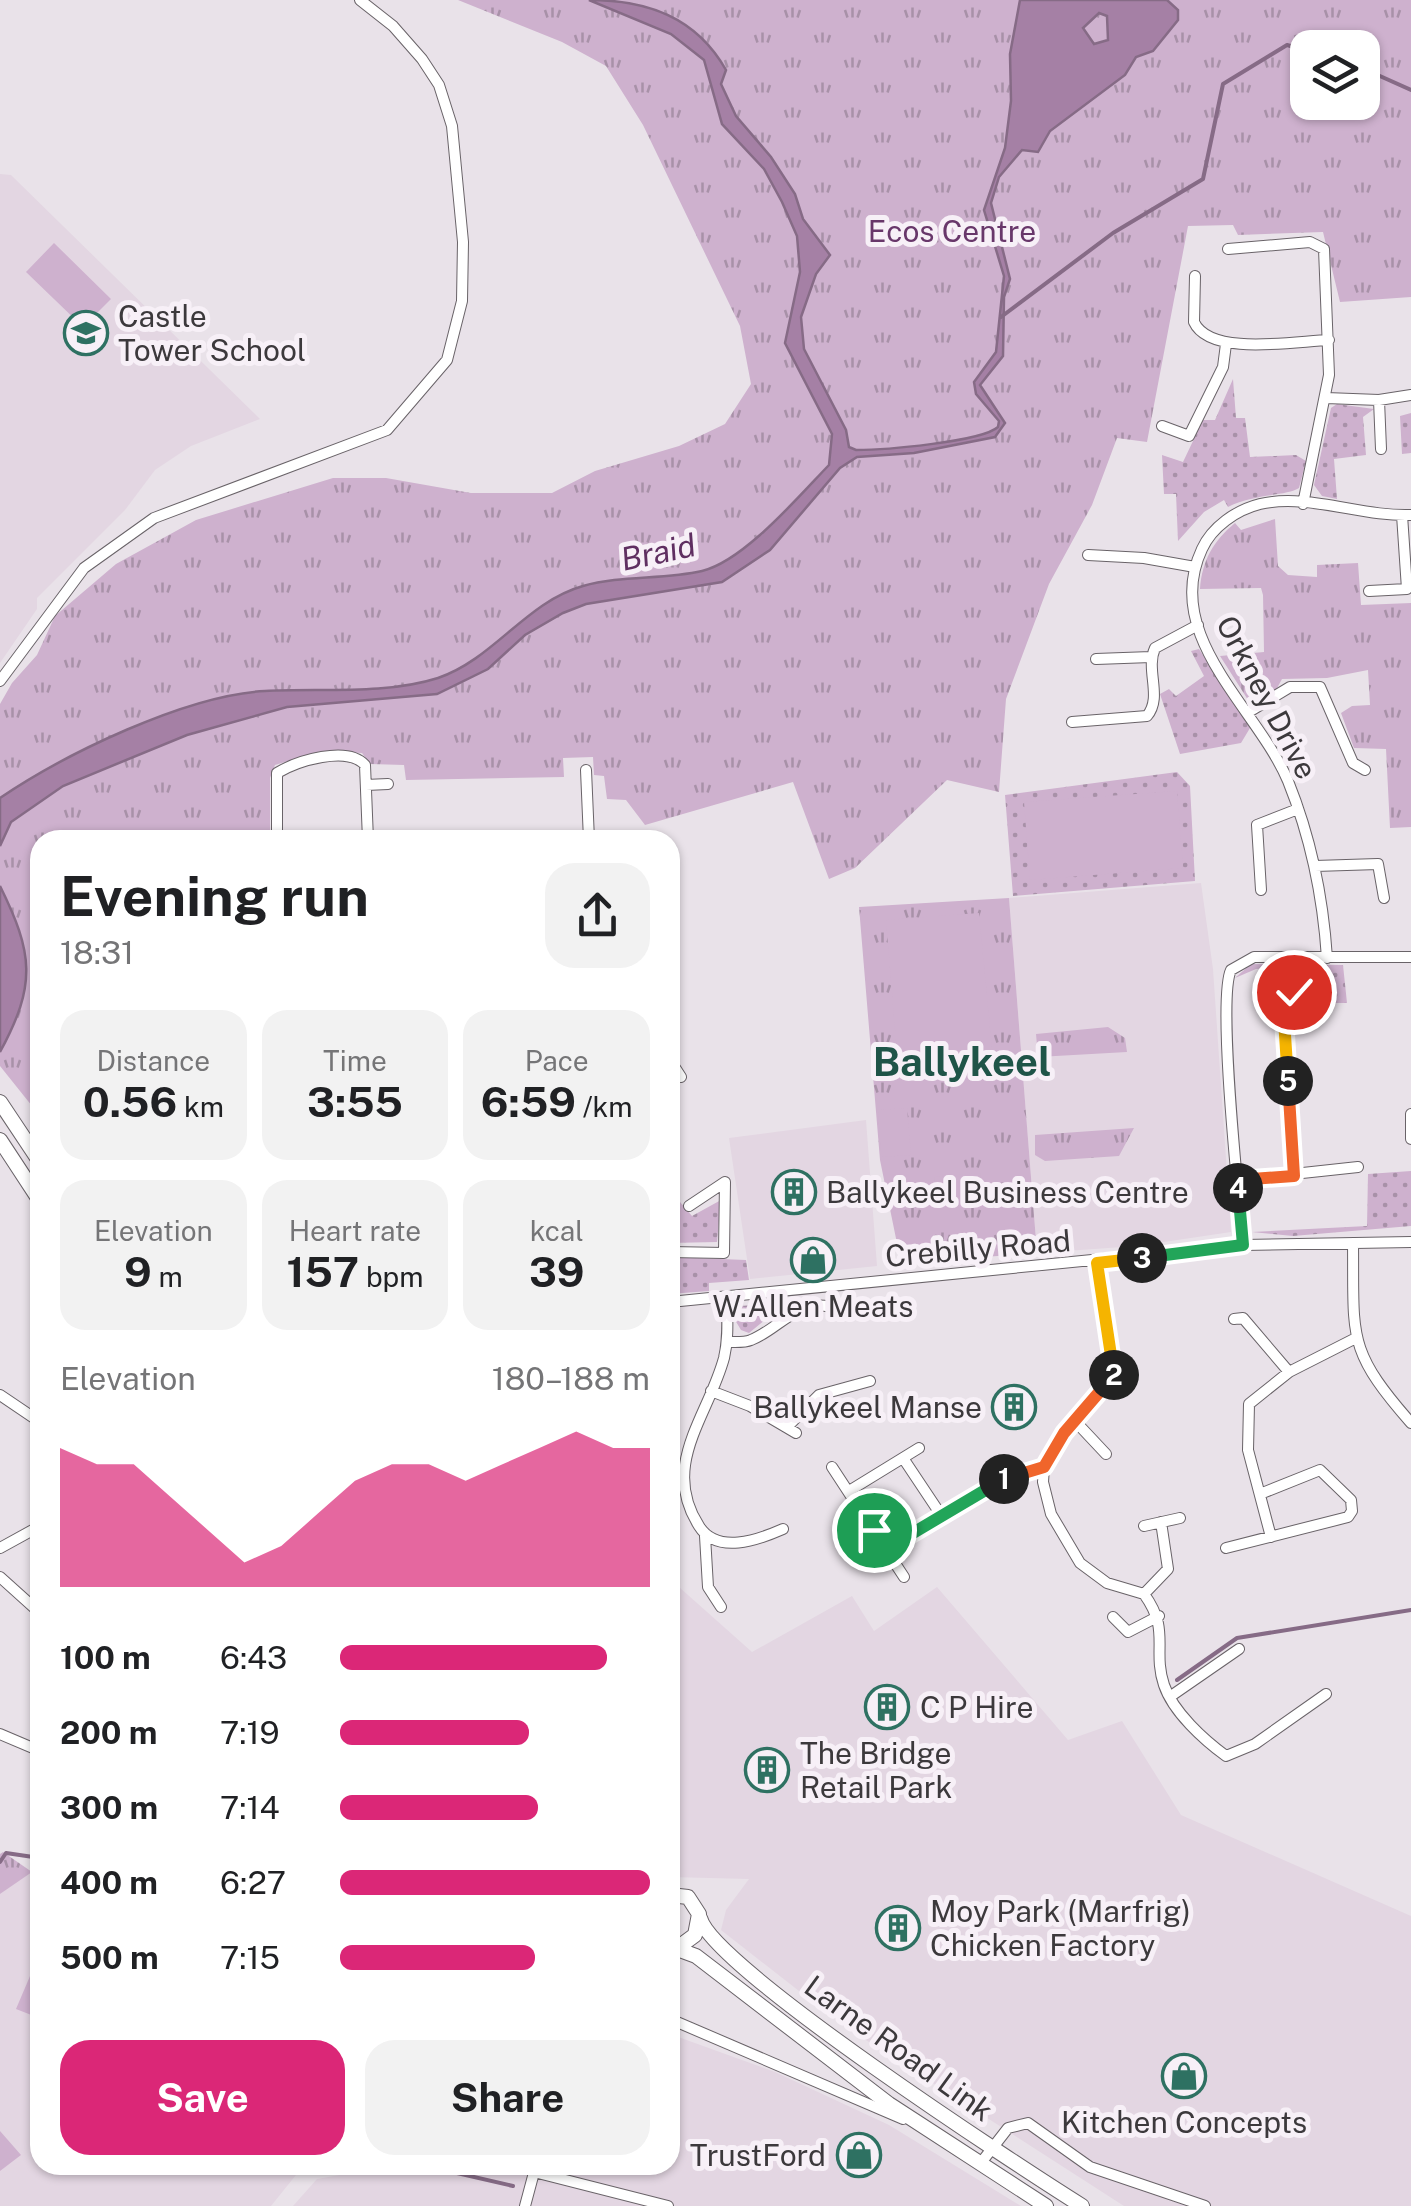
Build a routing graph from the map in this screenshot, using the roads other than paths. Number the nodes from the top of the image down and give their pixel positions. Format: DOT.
graph roads {
  1 [pos="360,0"];
  2 [pos="1228,249"];
  3 [pos="1195,276"];
  4 [pos="1329,340"];
  5 [pos="1226,344"];
  6 [pos="1411,395"];
  7 [pos="1326,398"];
  8 [pos="1379,400"];
  9 [pos="1162,426"];
  10 [pos="1381,449"];
  11 [pos="1304,504"];
  12 [pos="1407,515"];
  13 [pos="1088,556"];
  14 [pos="1196,568"];
  15 [pos="1369,591"];
  16 [pos="1198,625"];
  17 [pos="1151,657"];
  18 [pos="1096,659"];
  19 [pos="0,681"];
  20 [pos="1247,713"];
  21 [pos="1072,722"];
  22 [pos="586,770"];
  23 [pos="1365,770"];
  24 [pos="388,784"];
  25 [pos="366,785"];
  26 [pos="1298,809"];
  27 [pos="277,830"];
  28 [pos="368,830"];
  29 [pos="589,830"];
  30 [pos="1315,866"];
  31 [pos="1261,890"];
  32 [pos="1384,898"];
  33 [pos="1411,957"];
  34 [pos="1327,958"];
  35 [pos="1324,992"];
  36 [pos="680,1074"];
  37 [pos="682,1077"];
  38 [pos="0,1102"];
  39 [pos="1411,1114"];
  40 [pos="1411,1139"];
  41 [pos="0,1140"];
  42 [pos="30,1147"];
  43 [pos="1358,1167"];
  44 [pos="1294,1176"];
  45 [pos="1238,1180"];
  46 [pos="30,1186"];
  47 [pos="689,1206"];
  48 [pos="1411,1242"];
  49 [pos="1353,1243"];
  50 [pos="1243,1245"];
  51 [pos="680,1252"];
  52 [pos="1097,1263"];
  53 [pos="727,1296"];
  54 [pos="680,1301"];
  55 [pos="839,1310"];
  56 [pos="1234,1319"];
  57 [pos="1354,1339"];
  58 [pos="727,1342"];
  59 [pos="1290,1372"];
  60 [pos="870,1380"];
  61 [pos="710,1391"];
  62 [pos="0,1396"];
  63 [pos="30,1416"];
  64 [pos="1075,1420"];
  65 [pos="1411,1422"];
  66 [pos="919,1448"];
  67 [pos="1106,1454"];
  68 [pos="903,1458"];
  69 [pos="832,1467"];
  70 [pos="1044,1467"];
  71 [pos="848,1491"];
  72 [pos="1260,1494"];
  73 [pos="680,1496"];
  74 [pos="684,1496"];
  75 [pos="940,1515"];
  76 [pos="1180,1518"];
  77 [pos="1161,1522"];
  78 [pos="1144,1526"];
  79 [pos="783,1529"];
  80 [pos="30,1532"];
  81 [pos="705,1536"];
  82 [pos="1271,1537"];
  83 [pos="0,1548"];
  84 [pos="1226,1548"];
  85 [pos="886,1549"];
  86 [pos="0,1576"];
  87 [pos="904,1578"];
  88 [pos="1144,1594"];
  89 [pos="30,1604"];
  90 [pos="721,1607"];
  91 [pos="1159,1616"];
  92 [pos="1113,1617"];
  93 [pos="1238,1649"];
  94 [pos="1326,1694"];
  95 [pos="1171,1696"];
  96 [pos="0,1734"];
  97 [pos="30,1747"];
  98 [pos="680,1897"];
  99 [pos="700,1918"];
  100 [pos="680,1945"];
  101 [pos="680,1951"];
  102 [pos="680,2023"];
  103 [pos="930,2131"];
  104 [pos="991,2148"];
  105 [pos="980,2164"];
  106 [pos="533,2175"];
  107 [pos="560,2175"];
  108 [pos="525,2206"];
  109 [pos="668,2206"];
  110 [pos="1046,2206"];
  111 [pos="1082,2206"];
  112 [pos="1205,2206"];
  1 -- 19 [label="street"];
  2 -- 4 [label="street"];
  3 -- 5 [label="street"];
  4 -- 5 [label="street"];
  4 -- 7 [label="street"];
  5 -- 9 [label="street"];
  6 -- 8 [label="street"];
  7 -- 8 [label="street"];
  7 -- 11 [label="street"];
  8 -- 10 [label="street"];
  11 -- 12 [label="street"];
  11 -- 14 [label="street"];
  12 -- 15 [label="street"];
  13 -- 14 [label="street"];
  14 -- 16 [label="street, Orkney Drive"];
  16 -- 17 [label="street"];
  16 -- 20 [label="street, Orkney Drive"];
  17 -- 18 [label="street"];
  17 -- 21 [label="street"];
  20 -- 23 [label="street"];
  20 -- 26 [label="street, Orkney Drive"];
  22 -- 29 [label="street"];
  24 -- 25 [label="street"];
  25 -- 27 [label="street"];
  25 -- 28 [label="street"];
  26 -- 30 [label="street, Orkney Drive"];
  26 -- 31 [label="street, Orkney Drive"];
  30 -- 32 [label="street"];
  30 -- 34 [label="street, Orkney Drive"];
  33 -- 34 [label="street"];
  34 -- 45 [label="street"];
  35 -- 44 [label="street"];
  36 -- 37 [label="street"];
  38 -- 42 [label="main road"];
  39 -- 40 [label="street"];
  41 -- 46 [label="main road"];
  43 -- 44 [label="street"];
  44 -- 45 [label="street"];
  45 -- 50 [label="street"];
  47 -- 51 [label="street"];
  48 -- 49 [label="street, Crebilly Road"];
  49 -- 50 [label="street, Crebilly Road"];
  49 -- 57 [label="street"];
  50 -- 52 [label="street, Crebilly Road"];
  52 -- 53 [label="street, Crebilly Road"];
  52 -- 64 [label="street"];
  53 -- 54 [label="street, Crebilly Road"];
  53 -- 58 [label="street"];
  55 -- 58 [label="street"];
  56 -- 59 [label="street"];
  57 -- 59 [label="street"];
  57 -- 65 [label="street"];
  58 -- 61 [label="street"];
  59 -- 72 [label="street"];
  60 -- 61 [label="street"];
  61 -- 74 [label="street"];
  62 -- 63 [label="street"];
  64 -- 67 [label="street"];
  64 -- 70 [label="street"];
  66 -- 68 [label="street"];
  68 -- 71 [label="street"];
  68 -- 75 [label="street"];
  69 -- 71 [label="street"];
  70 -- 75 [label="street"];
  70 -- 88 [label="street"];
  71 -- 85 [label="street"];
  72 -- 82 [label="street"];
  72 -- 82 [label="street"];
  73 -- 74 [label="street"];
  74 -- 81 [label="street"];
  75 -- 85 [label="street"];
  76 -- 77 [label="street"];
  77 -- 78 [label="street"];
  77 -- 88 [label="street"];
  79 -- 81 [label="street"];
  80 -- 83 [label="street"];
  81 -- 90 [label="street"];
  82 -- 84 [label="street"];
  85 -- 87 [label="street"];
  86 -- 89 [label="street"];
  88 -- 91 [label="street"];
  91 -- 92 [label="street"];
  91 -- 95 [label="street"];
  93 -- 95 [label="street"];
  94 -- 95 [label="street"];
  96 -- 97 [label="street"];
  98 -- 99 [label="main road, Larne Road Link"];
  99 -- 100 [label="main road"];
  99 -- 104 [label="main road, Larne Road Link"];
  101 -- 103 [label="main road, Larne Road Link"];
  102 -- 103 [label="street"];
  103 -- 105 [label="main road, Larne Road Link"];
  104 -- 105 [label="street"];
  104 -- 111 [label="main road, Larne Road Link"];
  104 -- 112 [label="street"];
  105 -- 110 [label="main road, Larne Road Link"];
  106 -- 108 [label="street"];
  107 -- 109 [label="street"];
}
